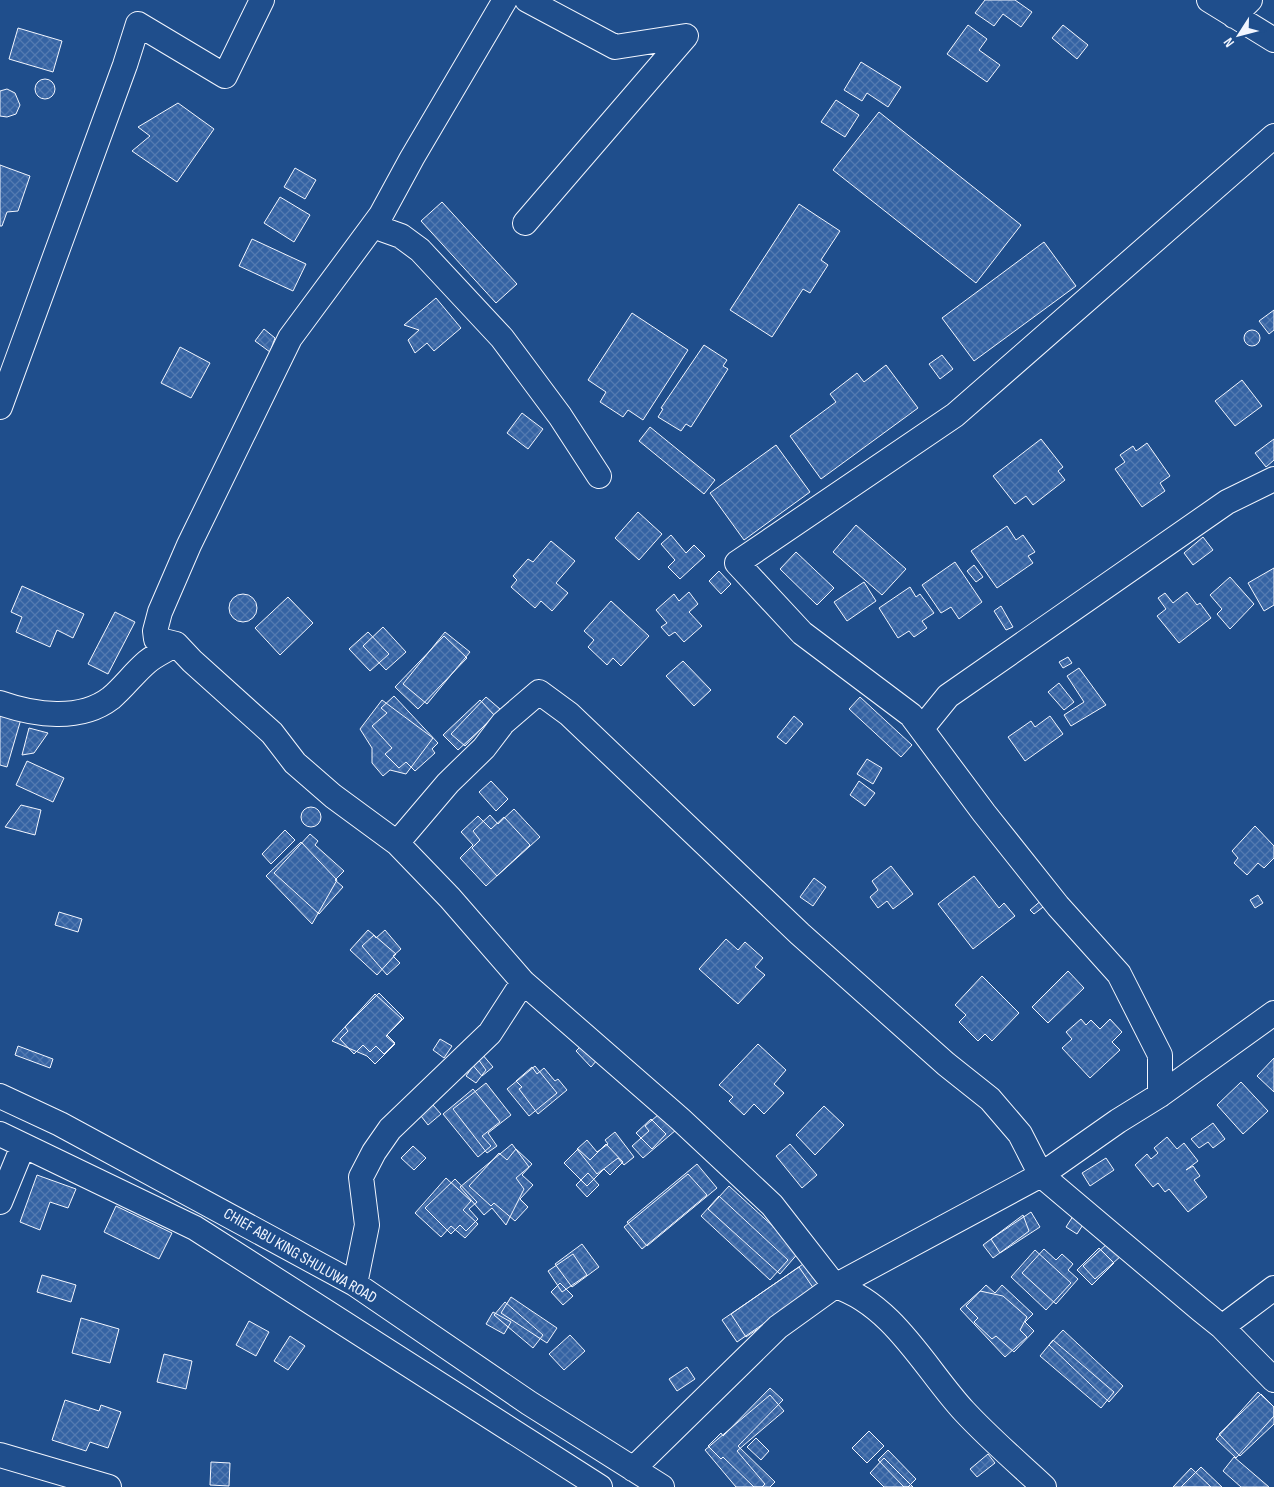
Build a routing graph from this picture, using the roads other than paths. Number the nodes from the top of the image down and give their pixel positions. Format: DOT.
graph roads {
  1 [pos="262,0"];
  2 [pos="505,0"];
  3 [pos="527,0"];
  4 [pos="1209,0"];
  5 [pos="1242,8"];
  6 [pos="1274,40"];
  7 [pos="1274,136"];
  8 [pos="525,223"];
  9 [pos="373,226"];
  10 [pos="0,407"];
  11 [pos="599,476"];
  12 [pos="1274,479"];
  13 [pos="160,648"];
  14 [pos="0,703"];
  15 [pos="922,728"];
  16 [pos="397,843"];
  17 [pos="523,982"];
  18 [pos="1274,1013"];
  19 [pos="1160,1095"];
  20 [pos="0,1096"];
  21 [pos="0,1134"];
  22 [pos="23,1146"];
  23 [pos="1041,1174"];
  24 [pos="0,1202"];
  25 [pos="355,1284"];
  26 [pos="835,1286"];
  27 [pos="1274,1288"];
  28 [pos="1222,1327"];
  29 [pos="1274,1380"];
  30 [pos="529,1403"];
  31 [pos="512,1431"];
  32 [pos="0,1456"];
  33 [pos="633,1469"];
  34 [pos="109,1487"];
  35 [pos="600,1487"];
  36 [pos="662,1487"];
  37 [pos="1044,1487"];
  1 -- 10 [label="street"];
  2 -- 9 [label="street"];
  3 -- 8 [label="street"];
  4 -- 5 [label="street"];
  5 -- 6 [label="street"];
  7 -- 15 [label="street"];
  9 -- 11 [label="street"];
  9 -- 13 [label="street"];
  12 -- 15 [label="street"];
  13 -- 14 [label="street"];
  13 -- 16 [label="street"];
  15 -- 19 [label="street"];
  16 -- 17 [label="street"];
  16 -- 23 [label="street"];
  17 -- 25 [label="street"];
  17 -- 26 [label="street"];
  18 -- 19 [label="street"];
  19 -- 23 [label="street"];
  20 -- 25 [label="street, CHIEF ABU KING SHULUWA ROAD"];
  21 -- 22 [label="street"];
  22 -- 24 [label="street"];
  22 -- 31 [label="street"];
  23 -- 26 [label="street"];
  23 -- 28 [label="street"];
  25 -- 30 [label="street, CHIEF ABU KING SHULUWA ROAD"];
  26 -- 33 [label="street"];
  26 -- 37 [label="street"];
  27 -- 28 [label="street"];
  28 -- 29 [label="street"];
  30 -- 31 [label="street"];
  30 -- 33 [label="street, CHIEF ABU KING SHULUWA ROAD"];
  31 -- 35 [label="street"];
  32 -- 34 [label="street"];
  33 -- 36 [label="street, CHIEF ABU KING SHULUWA ROAD"];
}
